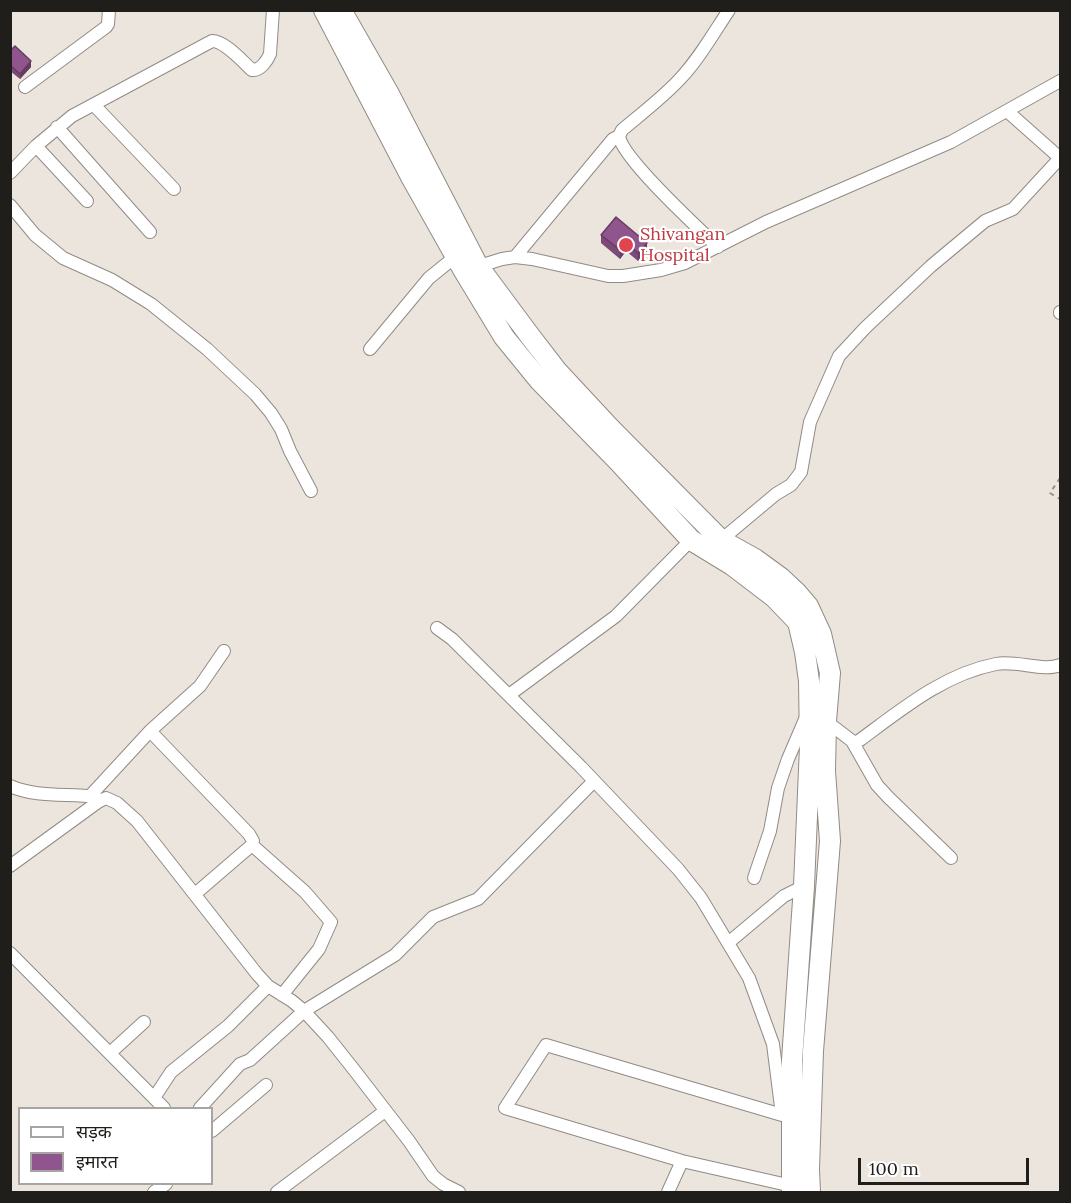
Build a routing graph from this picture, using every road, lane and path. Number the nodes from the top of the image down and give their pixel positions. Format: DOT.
graph roads {
  1 [pos="109,10"];
  2 [pos="273,10"];
  3 [pos="324,10"];
  4 [pos="340,10"];
  5 [pos="729,10"];
  6 [pos="1060,81"];
  7 [pos="25,87"];
  8 [pos="94,105"];
  9 [pos="1008,111"];
  10 [pos="57,128"];
  11 [pos="619,136"];
  12 [pos="36,146"];
  13 [pos="10,173"];
  14 [pos="174,189"];
  15 [pos="87,201"];
  16 [pos="10,205"];
  17 [pos="150,232"];
  18 [pos="718,247"];
  19 [pos="515,257"];
  20 [pos="466,265"];
  21 [pos="370,349"];
  22 [pos="1060,478"];
  23 [pos="311,491"];
  24 [pos="1060,500"];
  25 [pos="691,540"];
  26 [pos="721,540"];
  27 [pos="437,628"];
  28 [pos="224,651"];
  29 [pos="1060,665"];
  30 [pos="509,696"];
  31 [pos="810,708"];
  32 [pos="826,721"];
  33 [pos="150,731"];
  34 [pos="852,741"];
  35 [pos="594,781"];
  36 [pos="10,786"];
  37 [pos="90,796"];
  38 [pos="106,798"];
  39 [pos="252,845"];
  40 [pos="951,858"];
  41 [pos="10,866"];
  42 [pos="754,878"];
  43 [pos="804,886"];
  44 [pos="195,894"];
  45 [pos="728,943"];
  46 [pos="10,952"];
  47 [pos="268,986"];
  48 [pos="282,995"];
  49 [pos="304,1011"];
  50 [pos="144,1022"];
  51 [pos="110,1053"];
  52 [pos="266,1085"];
  53 [pos="154,1098"];
  54 [pos="163,1107"];
  55 [pos="201,1107"];
  56 [pos="385,1111"];
  57 [pos="788,1115"];
  58 [pos="213,1130"];
  59 [pos="682,1161"];
  60 [pos="798,1190"];
  61 [pos="277,1192"];
  62 [pos="459,1192"];
  63 [pos="668,1192"];
  1 -- 7 [label="street"];
  2 -- 8 [label="street"];
  3 -- 20 [label="highway"];
  4 -- 20 [label="highway"];
  5 -- 11 [label="street"];
  6 -- 9 [label="street"];
  8 -- 10 [label="street"];
  8 -- 14 [label="street"];
  9 -- 18 [label="street"];
  9 -- 26 [label="street"];
  10 -- 12 [label="street"];
  10 -- 17 [label="street"];
  11 -- 18 [label="street"];
  11 -- 19 [label="street"];
  12 -- 13 [label="street"];
  12 -- 15 [label="street"];
  16 -- 23 [label="street"];
  18 -- 19 [label="street"];
  19 -- 20 [label="street"];
  20 -- 21 [label="street"];
  20 -- 25 [label="highway"];
  20 -- 26 [label="highway"];
  22 -- 24 [label="path"];
  25 -- 30 [label="street"];
  25 -- 31 [label="highway"];
  26 -- 32 [label="highway"];
  27 -- 30 [label="street"];
  28 -- 33 [label="street"];
  29 -- 34 [label="street"];
  30 -- 35 [label="street"];
  31 -- 42 [label="street"];
  31 -- 43 [label="highway"];
  32 -- 34 [label="street"];
  32 -- 60 [label="highway"];
  33 -- 37 [label="street"];
  33 -- 39 [label="street"];
  34 -- 40 [label="street"];
  35 -- 45 [label="street"];
  35 -- 49 [label="street"];
  36 -- 37 [label="street"];
  37 -- 38 [label="street"];
  38 -- 41 [label="street"];
  38 -- 44 [label="street"];
  39 -- 44 [label="street"];
  39 -- 48 [label="street"];
  43 -- 45 [label="street"];
  43 -- 57 [label="highway"];
  44 -- 47 [label="street"];
  45 -- 57 [label="street"];
  46 -- 51 [label="street"];
  47 -- 48 [label="street"];
  47 -- 53 [label="street"];
  48 -- 49 [label="street"];
  49 -- 55 [label="street"];
  49 -- 56 [label="street"];
  50 -- 51 [label="street"];
  51 -- 53 [label="street"];
  52 -- 58 [label="street"];
  53 -- 54 [label="street"];
  56 -- 61 [label="street"];
  56 -- 62 [label="street"];
  57 -- 59 [label="street"];
  57 -- 60 [label="highway"];
  59 -- 60 [label="street"];
  59 -- 63 [label="street"];
}
